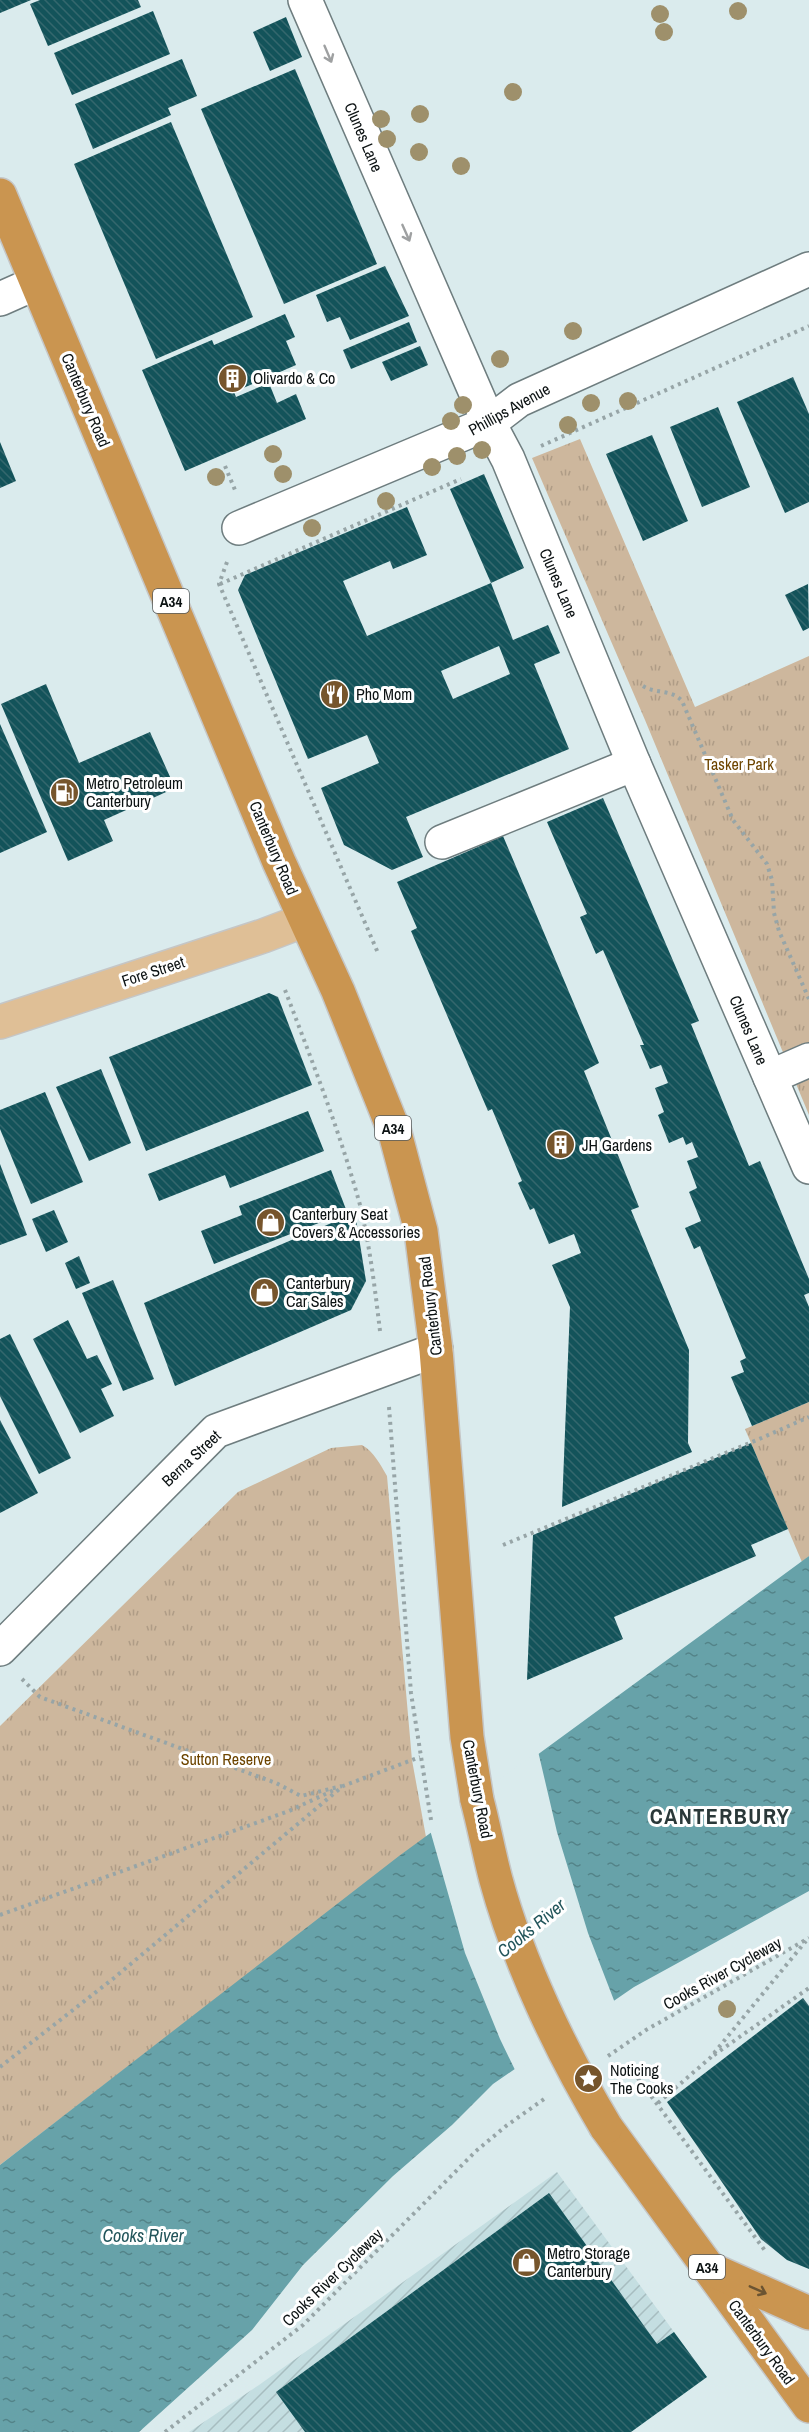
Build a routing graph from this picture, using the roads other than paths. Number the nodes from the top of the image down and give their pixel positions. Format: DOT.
graph roads {
  1 [pos="305,0"];
  2 [pos="0,195"];
  3 [pos="809,269"];
  4 [pos="36,283"];
  5 [pos="0,299"];
  6 [pos="489,423"];
  7 [pos="239,528"];
  8 [pos="634,764"];
  9 [pos="442,842"];
  10 [pos="305,920"];
  11 [pos="0,1022"];
  12 [pos="809,1060"];
  13 [pos="770,1077"];
  14 [pos="809,1167"];
  15 [pos="436,1350"];
  16 [pos="8,1661"];
  17 [pos="707,2267"];
  18 [pos="809,2313"];
  19 [pos="809,2406"];
  1 -- 6 [label="street, Clunes Lane, one-way"];
  2 -- 4 [label="highway, Canterbury Road / A34"];
  3 -- 6 [label="street, Phillips Avenue"];
  4 -- 5 [label="street"];
  4 -- 10 [label="highway, Canterbury Road / A34"];
  6 -- 7 [label="street, Phillips Avenue"];
  6 -- 8 [label="street, Clunes Lane"];
  8 -- 9 [label="street"];
  8 -- 13 [label="street, Clunes Lane"];
  10 -- 11 [label="main road, Fore Street"];
  10 -- 15 [label="highway, Canterbury Road / A34"];
  12 -- 13 [label="street"];
  13 -- 14 [label="street, Clunes Lane"];
  15 -- 16 [label="street, Berna Street"];
  15 -- 17 [label="highway, Canterbury Road / A34, bridge"];
  17 -- 18 [label="highway, one-way"];
  17 -- 19 [label="highway, Canterbury Road / A34"];
}
